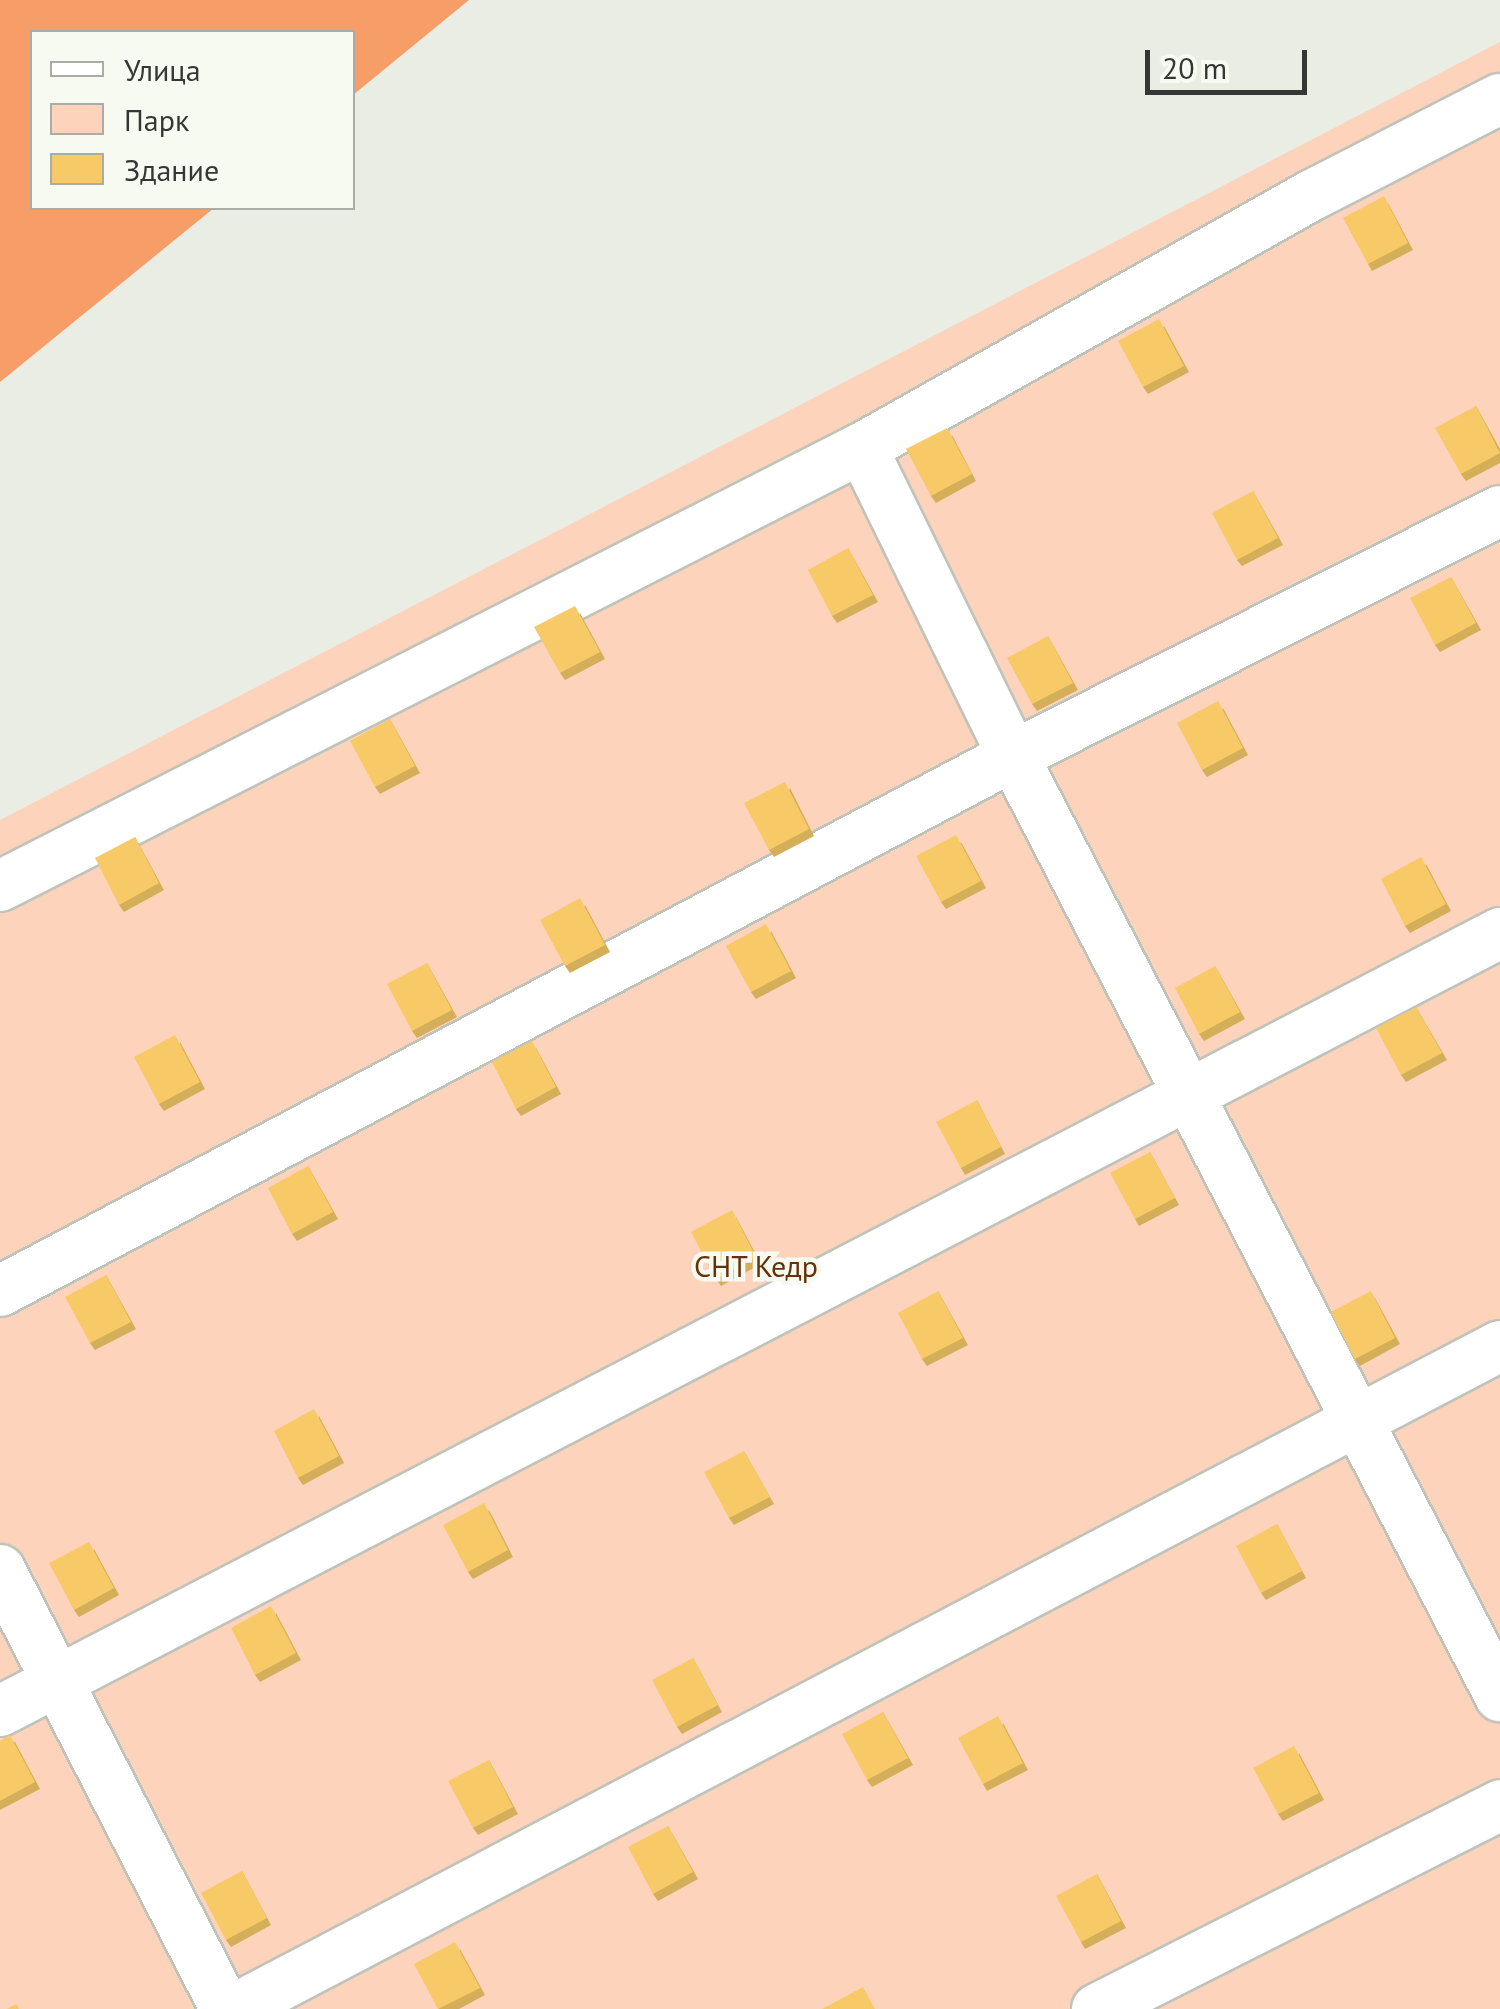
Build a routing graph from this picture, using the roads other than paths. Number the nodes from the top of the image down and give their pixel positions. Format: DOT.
graph roads {
  1 [pos="1500,99"];
  2 [pos="862,448"];
  3 [pos="1500,511"];
  4 [pos="1013,756"];
  5 [pos="0,886"];
  6 [pos="1500,933"];
  7 [pos="1186,1092"];
  8 [pos="0,1290"];
  9 [pos="1500,1346"];
  10 [pos="1358,1418"];
  11 [pos="0,1570"];
  12 [pos="59,1681"];
  13 [pos="1500,1696"];
  14 [pos="0,1711"];
  15 [pos="1500,1805"];
  16 [pos="226,2009"];
  17 [pos="234,2009"];
  18 [pos="1097,2009"];
  1 -- 2 [label="street"];
  2 -- 4 [label="street"];
  2 -- 5 [label="street"];
  3 -- 4 [label="street"];
  4 -- 7 [label="street"];
  4 -- 8 [label="street"];
  6 -- 7 [label="street"];
  7 -- 10 [label="street"];
  7 -- 12 [label="street"];
  9 -- 10 [label="street"];
  10 -- 13 [label="street"];
  10 -- 17 [label="street"];
  11 -- 12 [label="street"];
  12 -- 14 [label="street"];
  12 -- 16 [label="street"];
  15 -- 18 [label="street"];
}
